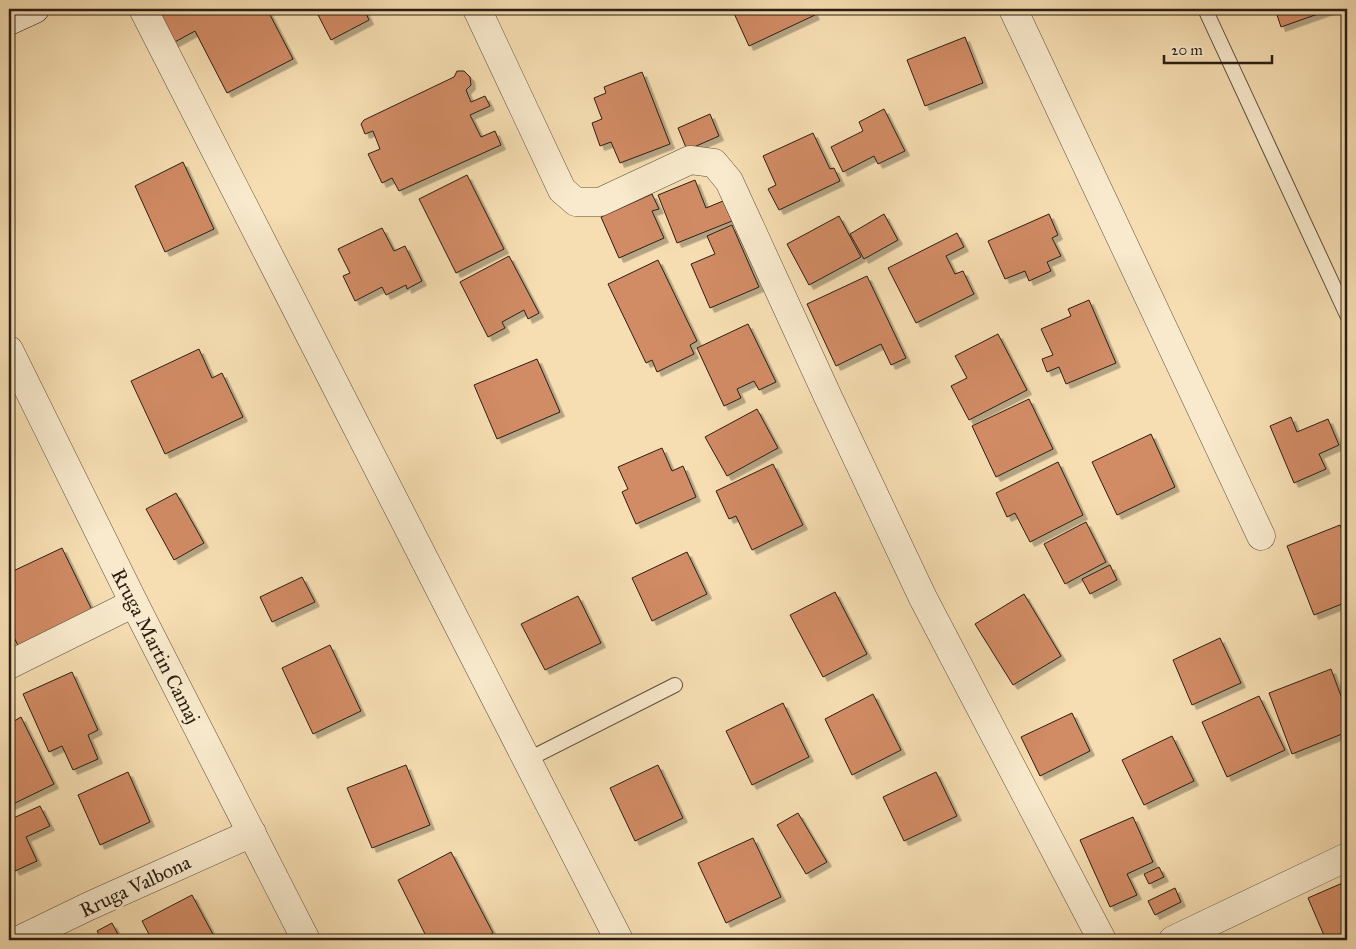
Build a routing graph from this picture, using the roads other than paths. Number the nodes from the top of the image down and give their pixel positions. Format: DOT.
graph roads {
  1 [pos="35,9"];
  2 [pos="143,9"];
  3 [pos="476,9"];
  4 [pos="1013,9"];
  5 [pos="1205,9"];
  6 [pos="9,21"];
  7 [pos="1347,315"];
  8 [pos="9,350"];
  9 [pos="1261,536"];
  10 [pos="134,603"];
  11 [pos="9,665"];
  12 [pos="675,685"];
  13 [pos="527,760"];
  14 [pos="252,833"];
  15 [pos="1347,857"];
  16 [pos="19,940"];
  17 [pos="306,940"];
  18 [pos="619,940"];
  19 [pos="1102,940"];
  20 [pos="1173,940"];
  1 -- 6 [label="street"];
  2 -- 13 [label="street"];
  3 -- 19 [label="street"];
  4 -- 9 [label="street"];
  5 -- 7 [label="lane"];
  8 -- 10 [label="street, Rruga Martin Camaj"];
  10 -- 11 [label="street"];
  10 -- 14 [label="street, Rruga Martin Camaj"];
  12 -- 13 [label="lane"];
  13 -- 18 [label="street"];
  14 -- 16 [label="street, Rruga Valbona"];
  14 -- 17 [label="street, Rruga Martin Camaj"];
  15 -- 20 [label="street"];
}
